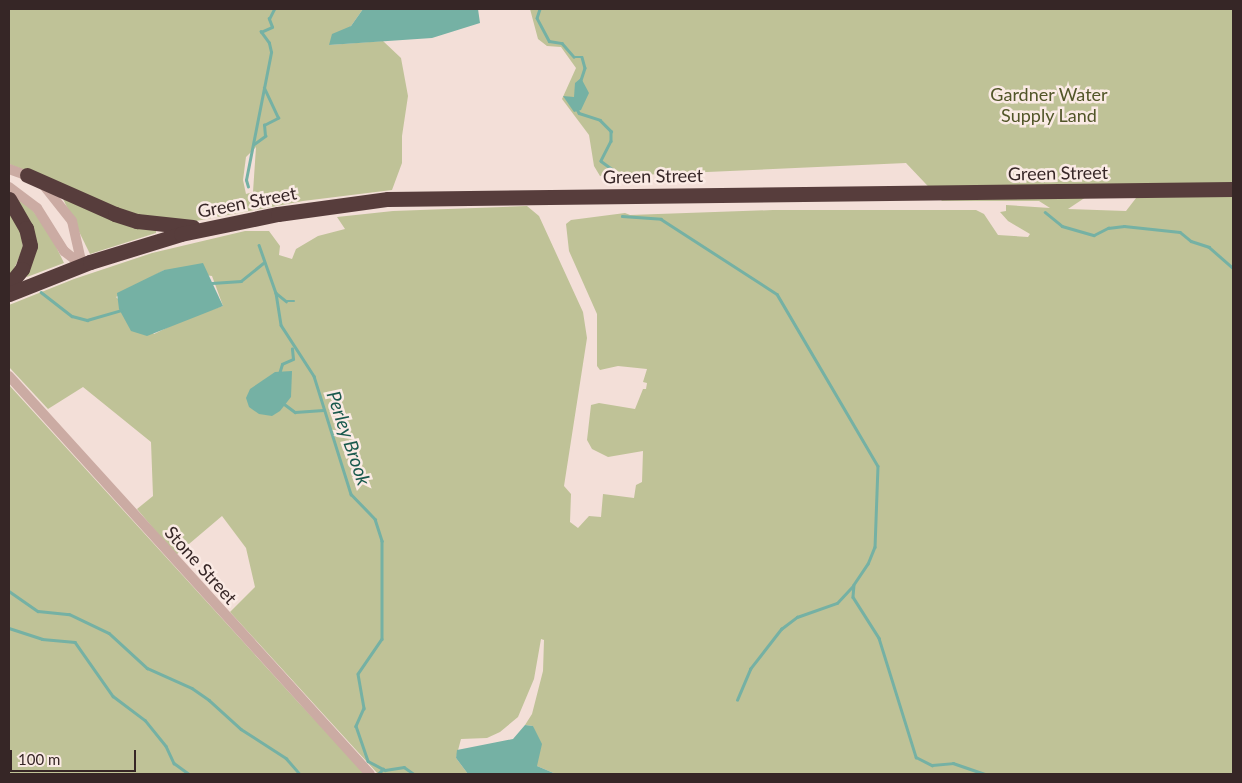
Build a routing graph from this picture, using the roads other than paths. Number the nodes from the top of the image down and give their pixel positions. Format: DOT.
graph roads {
  1 [pos="9,168"];
  2 [pos="27,175"];
  3 [pos="9,187"];
  4 [pos="1233,189"];
  5 [pos="9,199"];
  6 [pos="207,228"];
  7 [pos="82,265"];
  8 [pos="9,285"];
  9 [pos="9,294"];
  10 [pos="9,376"];
  11 [pos="370,774"];
  1 -- 2 [label="street"];
  2 -- 6 [label="highway"];
  2 -- 7 [label="street"];
  3 -- 7 [label="street"];
  4 -- 6 [label="highway, Green Street"];
  5 -- 8 [label="highway"];
  6 -- 7 [label="highway, Green Street"];
  7 -- 9 [label="highway, Green Street"];
  10 -- 11 [label="street, Stone Street"];
}
